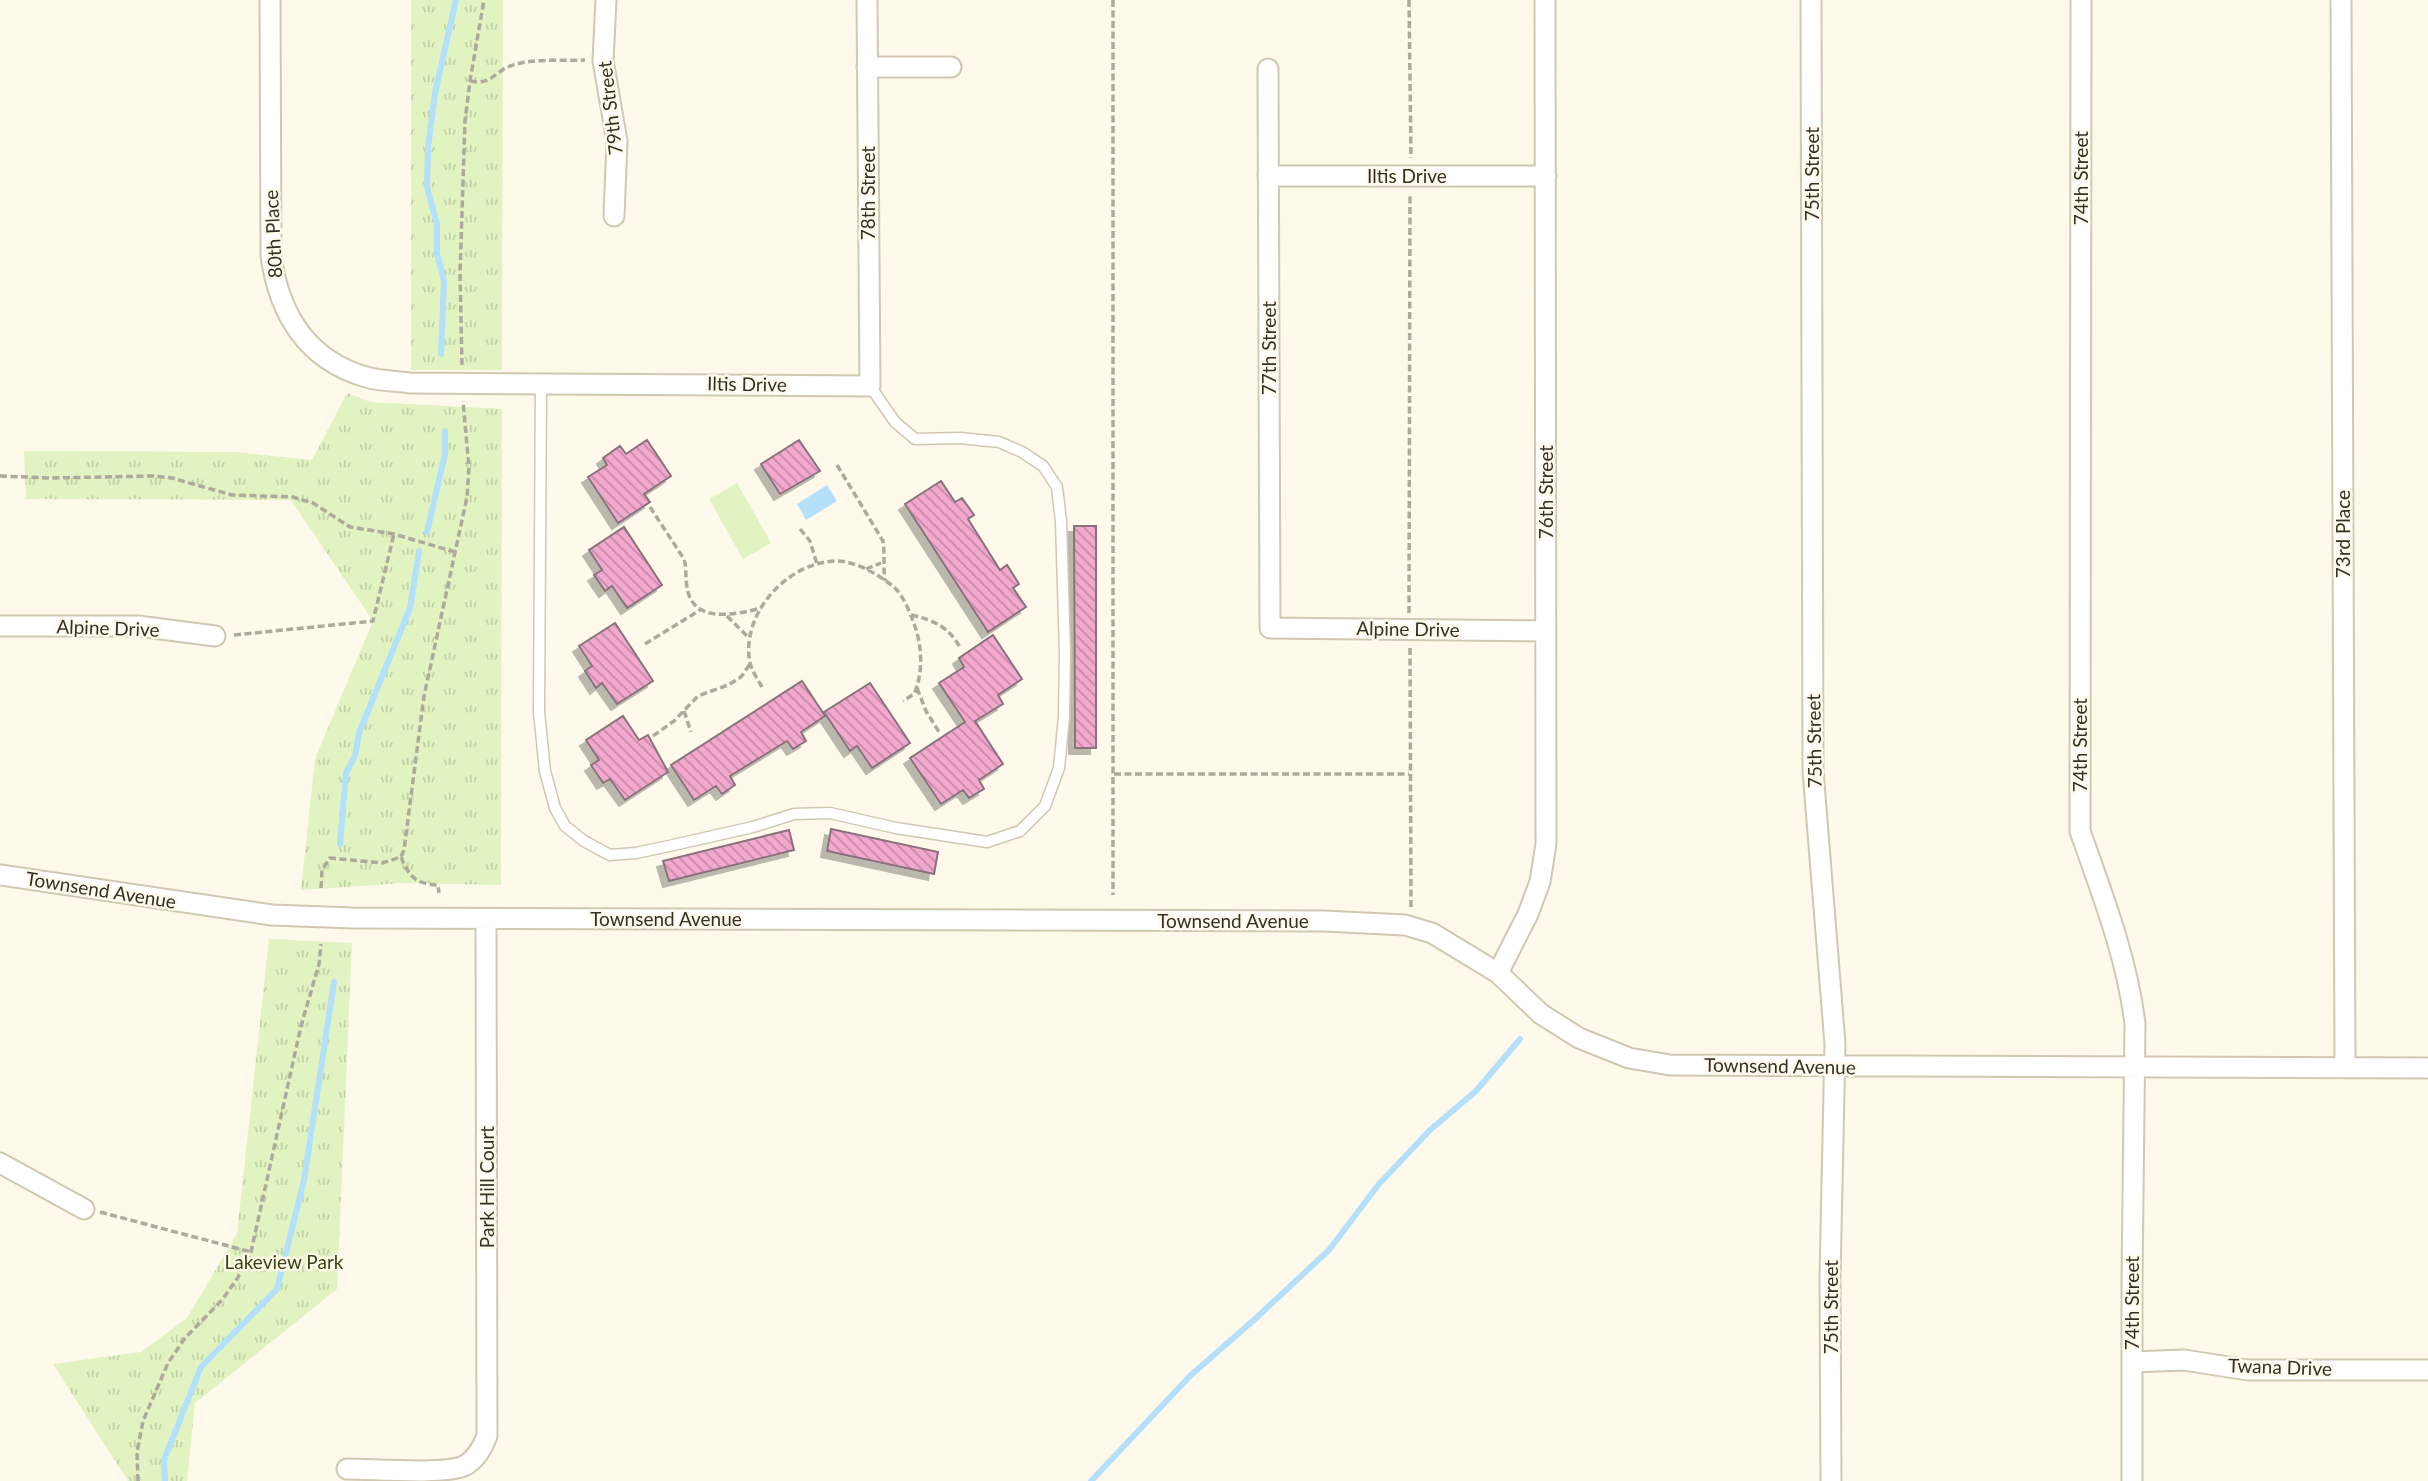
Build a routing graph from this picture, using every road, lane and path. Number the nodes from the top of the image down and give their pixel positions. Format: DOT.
graph roads {
  1 [pos="270,0"];
  2 [pos="484,0"];
  3 [pos="607,0"];
  4 [pos="867,0"];
  5 [pos="1113,0"];
  6 [pos="1409,0"];
  7 [pos="1545,0"];
  8 [pos="1811,0"];
  9 [pos="2081,0"];
  10 [pos="2341,0"];
  11 [pos="603,60"];
  12 [pos="867,67"];
  13 [pos="951,67"];
  14 [pos="1268,69"];
  15 [pos="470,81"];
  16 [pos="1268,176"];
  17 [pos="1413,176"];
  18 [pos="1546,176"];
  19 [pos="614,216"];
  20 [pos="462,383"];
  21 [pos="541,383"];
  22 [pos="624,383"];
  23 [pos="870,386"];
  24 [pos="837,465"];
  25 [pos="0,476"];
  26 [pos="650,507"];
  27 [pos="800,529"];
  28 [pos="394,534"];
  29 [pos="455,552"];
  30 [pos="882,562"];
  31 [pos="817,565"];
  32 [pos="864,569"];
  33 [pos="885,581"];
  34 [pos="761,608"];
  35 [pos="700,610"];
  36 [pos="725,615"];
  37 [pos="911,615"];
  38 [pos="0,626"];
  39 [pos="1270,628"];
  40 [pos="1408,629"];
  41 [pos="1546,631"];
  42 [pos="215,636"];
  43 [pos="749,638"];
  44 [pos="645,644"];
  45 [pos="961,649"];
  46 [pos="750,664"];
  47 [pos="762,687"];
  48 [pos="916,688"];
  49 [pos="904,701"];
  50 [pos="684,711"];
  51 [pos="691,732"];
  52 [pos="939,732"];
  53 [pos="653,736"];
  54 [pos="1114,774"];
  55 [pos="1410,774"];
  56 [pos="401,857"];
  57 [pos="0,875"];
  58 [pos="321,888"];
  59 [pos="439,893"];
  60 [pos="1113,895"];
  61 [pos="486,919"];
  62 [pos="1410,926"];
  63 [pos="321,944"];
  64 [pos="1498,973"];
  65 [pos="2134,1066"];
  66 [pos="1835,1067"];
  67 [pos="2345,1067"];
  68 [pos="2428,1068"];
  69 [pos="0,1163"];
  70 [pos="84,1209"];
  71 [pos="251,1252"];
  72 [pos="2132,1362"];
  73 [pos="2428,1370"];
  74 [pos="346,1469"];
  75 [pos="138,1481"];
  76 [pos="1830,1481"];
  77 [pos="2132,1481"];
  1 -- 20 [label="street, 80th Place"];
  2 -- 15 [label="path"];
  3 -- 11 [label="street, 79th Street"];
  4 -- 12 [label="street, 78th Street"];
  5 -- 54 [label="path"];
  6 -- 17 [label="path"];
  7 -- 18 [label="street, 76th Street"];
  8 -- 66 [label="street, 75th Street"];
  9 -- 65 [label="street, 74th Street"];
  10 -- 67 [label="street, 73rd Place"];
  11 -- 15 [label="path"];
  11 -- 19 [label="street, 79th Street"];
  12 -- 13 [label="street"];
  12 -- 23 [label="street, 78th Street"];
  14 -- 16 [label="street, 77th Street"];
  15 -- 20 [label="path"];
  16 -- 17 [label="street, Iltis Drive"];
  16 -- 39 [label="street, 77th Street"];
  17 -- 18 [label="street, Iltis Drive"];
  17 -- 40 [label="path"];
  18 -- 41 [label="street, 76th Street"];
  20 -- 21 [label="street, 80th Place"];
  20 -- 29 [label="path"];
  21 -- 22 [label="street, 80th Place"];
  21 -- 23 [label="lane"];
  22 -- 23 [label="street, Iltis Drive"];
  24 -- 30 [label="path"];
  25 -- 28 [label="path"];
  26 -- 35 [label="path"];
  27 -- 31 [label="path"];
  28 -- 29 [label="path"];
  28 -- 42 [label="path"];
  29 -- 56 [label="path"];
  30 -- 32 [label="path"];
  30 -- 33 [label="path"];
  31 -- 32 [label="path"];
  31 -- 34 [label="path"];
  32 -- 33 [label="path"];
  33 -- 37 [label="path"];
  34 -- 36 [label="path"];
  34 -- 43 [label="path"];
  35 -- 36 [label="path"];
  35 -- 44 [label="path"];
  36 -- 43 [label="path"];
  37 -- 45 [label="path"];
  37 -- 48 [label="path"];
  38 -- 42 [label="street, Alpine Drive"];
  39 -- 40 [label="street, Alpine Drive"];
  40 -- 41 [label="street, Alpine Drive"];
  40 -- 55 [label="path"];
  41 -- 64 [label="street, 76th Street"];
  43 -- 46 [label="path"];
  46 -- 47 [label="path"];
  46 -- 50 [label="path"];
  48 -- 49 [label="path"];
  48 -- 52 [label="path"];
  50 -- 51 [label="path"];
  50 -- 53 [label="path"];
  54 -- 55 [label="path"];
  54 -- 60 [label="path"];
  55 -- 62 [label="path"];
  56 -- 58 [label="path"];
  56 -- 59 [label="path"];
  57 -- 61 [label="street, Townsend Avenue"];
  61 -- 62 [label="street, Townsend Avenue"];
  61 -- 74 [label="street, Park Hill Court"];
  62 -- 64 [label="street, Townsend Avenue"];
  63 -- 71 [label="path"];
  64 -- 66 [label="street, Townsend Avenue"];
  65 -- 66 [label="street, Townsend Avenue"];
  65 -- 67 [label="street, Townsend Avenue"];
  65 -- 72 [label="street, 74th Street"];
  66 -- 76 [label="street, 75th Street"];
  67 -- 68 [label="street, Townsend Avenue"];
  69 -- 70 [label="street"];
  70 -- 71 [label="path"];
  71 -- 75 [label="path"];
  72 -- 73 [label="street, Twana Drive"];
  72 -- 77 [label="street, 74th Street"];
}
